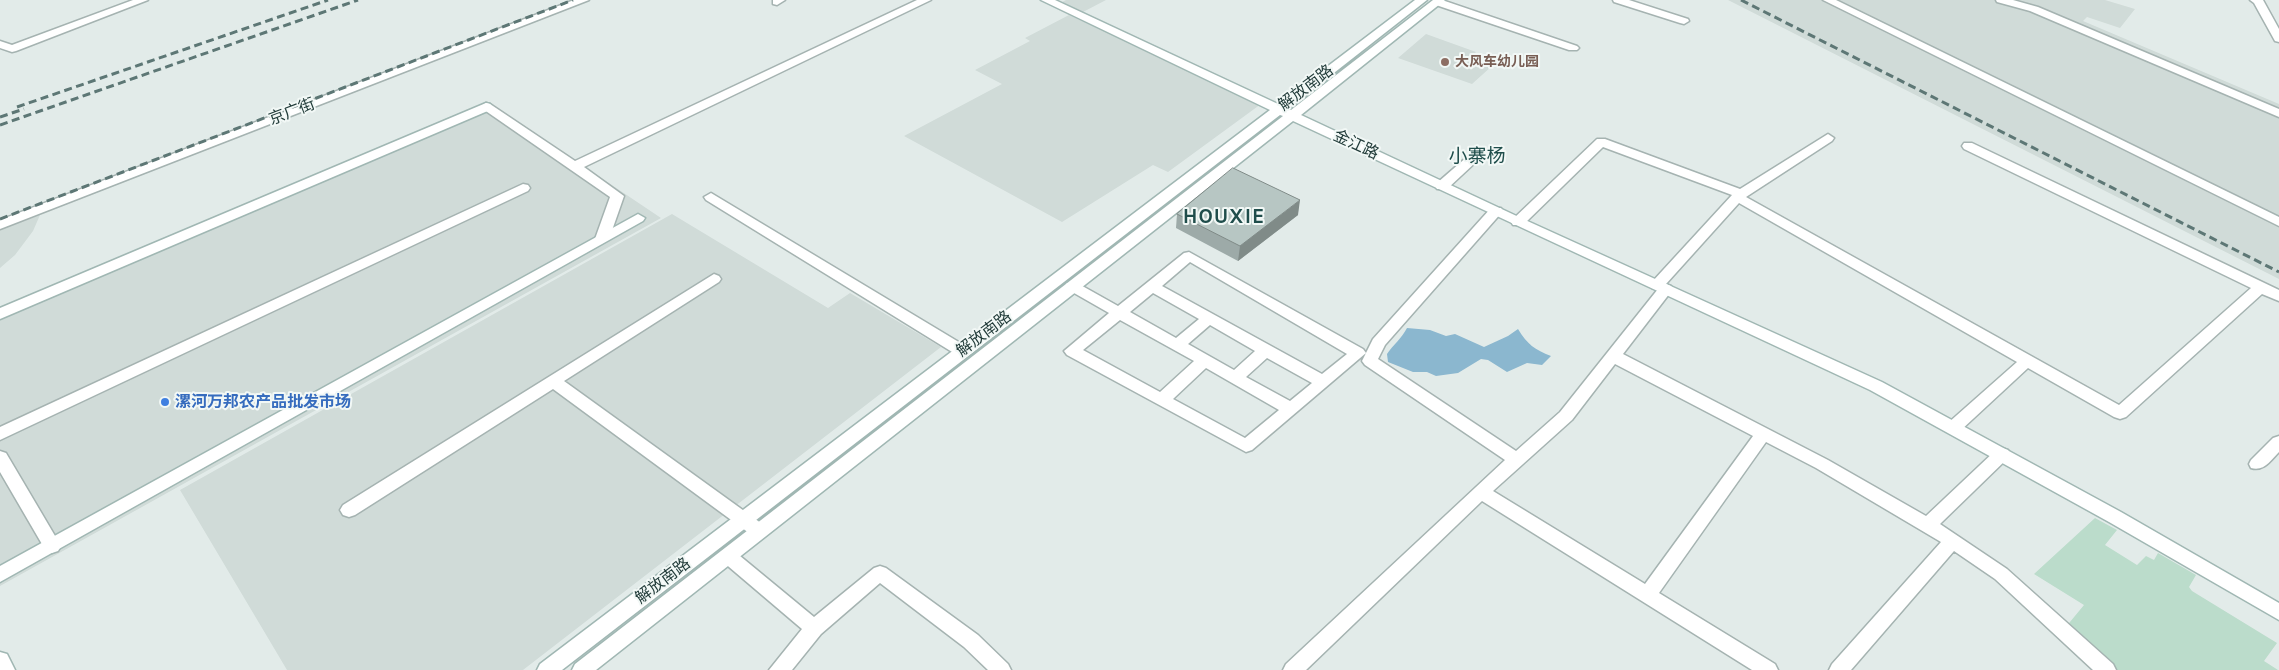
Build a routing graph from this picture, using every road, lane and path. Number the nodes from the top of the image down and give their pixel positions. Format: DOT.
graph roads {
  1 [pos="143,0"];
  2 [pos="584,0"];
  3 [pos="926,0"];
  4 [pos="1046,0"];
  5 [pos="1618,0"];
  6 [pos="1828,0"];
  7 [pos="2001,0"];
  8 [pos="2255,0"];
  9 [pos="1433,1"];
  10 [pos="1684,22"];
  11 [pos="2279,39"];
  12 [pos="0,44"];
  13 [pos="1573,48"];
  14 [pos="1286,112"];
  15 [pos="2279,113"];
  16 [pos="1828,138"];
  17 [pos="1968,146"];
  18 [pos="1472,159"];
  19 [pos="575,166"];
  20 [pos="1442,186"];
  21 [pos="523,188"];
  22 [pos="1740,195"];
  23 [pos="711,197"];
  24 [pos="1496,211"];
  25 [pos="638,218"];
  26 [pos="1518,222"];
  27 [pos="2279,222"];
  28 [pos="0,225"];
  29 [pos="602,239"];
  30 [pos="714,279"];
  31 [pos="1072,286"];
  32 [pos="1153,286"];
  33 [pos="1661,287"];
  34 [pos="2261,287"];
  35 [pos="2279,296"];
  36 [pos="1120,313"];
  37 [pos="0,314"];
  38 [pos="1210,318"];
  39 [pos="1178,345"];
  40 [pos="1266,350"];
  41 [pos="962,351"];
  42 [pos="1614,356"];
  43 [pos="1205,360"];
  44 [pos="2028,360"];
  45 [pos="1235,378"];
  46 [pos="553,381"];
  47 [pos="1324,382"];
  48 [pos="1162,400"];
  49 [pos="1291,409"];
  50 [pos="1954,428"];
  51 [pos="0,434"];
  52 [pos="1763,434"];
  53 [pos="2279,442"];
  54 [pos="2002,454"];
  55 [pos="0,457"];
  56 [pos="1517,460"];
  57 [pos="2257,464"];
  58 [pos="1481,492"];
  59 [pos="348,510"];
  60 [pos="744,520"];
  61 [pos="1928,525"];
  62 [pos="759,532"];
  63 [pos="1953,540"];
  64 [pos="52,546"];
  65 [pos="728,556"];
  66 [pos="0,575"];
  67 [pos="1647,595"];
  68 [pos="2279,612"];
  69 [pos="814,628"];
  70 [pos="0,660"];
  71 [pos="5,670"];
  72 [pos="547,670"];
  73 [pos="582,670"];
  74 [pos="779,670"];
  75 [pos="1000,670"];
  76 [pos="1293,670"];
  77 [pos="1768,670"];
  78 [pos="1839,670"];
  79 [pos="2106,670"];
  1 -- 12 [label="street"];
  2 -- 28 [label="street, 京广街"];
  3 -- 19 [label="street"];
  4 -- 14 [label="street, 金江路"];
  5 -- 10 [label="street"];
  6 -- 27 [label="street"];
  7 -- 15 [label="street"];
  8 -- 11 [label="street"];
  9 -- 13 [label="street"];
  9 -- 14 [label="street, 解放南路"];
  14 -- 20 [label="street, 金江路"];
  14 -- 31 [label="street, 解放南路"];
  14 -- 41 [label="street, 解放南路"];
  16 -- 22 [label="street"];
  17 -- 34 [label="street"];
  18 -- 20 [label="street"];
  19 -- 29 [label="street"];
  19 -- 37 [label="street"];
  20 -- 24 [label="street, 金江路"];
  21 -- 51 [label="street"];
  22 -- 26 [label="street"];
  22 -- 33 [label="street"];
  22 -- 44 [label="street"];
  23 -- 41 [label="street"];
  24 -- 26 [label="street, 金江路"];
  24 -- 56 [label="street"];
  25 -- 29 [label="street"];
  26 -- 33 [label="street, 金江路"];
  29 -- 64 [label="street"];
  30 -- 46 [label="street"];
  31 -- 36 [label="street"];
  31 -- 62 [label="street, 解放南路"];
  32 -- 36 [label="street"];
  32 -- 38 [label="street"];
  32 -- 47 [label="street"];
  33 -- 42 [label="street"];
  33 -- 50 [label="street, 金江路"];
  34 -- 35 [label="street"];
  34 -- 44 [label="street"];
  36 -- 39 [label="street"];
  36 -- 48 [label="street"];
  38 -- 39 [label="street"];
  38 -- 40 [label="street"];
  39 -- 43 [label="street"];
  40 -- 45 [label="street"];
  40 -- 47 [label="street"];
  41 -- 60 [label="street, 解放南路"];
  42 -- 52 [label="street"];
  42 -- 56 [label="street"];
  43 -- 45 [label="street"];
  43 -- 48 [label="street"];
  44 -- 50 [label="street"];
  45 -- 49 [label="street"];
  46 -- 59 [label="street"];
  46 -- 60 [label="street"];
  47 -- 49 [label="street"];
  48 -- 49 [label="street"];
  50 -- 54 [label="street, 金江路"];
  52 -- 61 [label="street"];
  52 -- 67 [label="street"];
  53 -- 57 [label="street"];
  54 -- 61 [label="street"];
  54 -- 68 [label="street, 金江路"];
  55 -- 64 [label="street"];
  56 -- 58 [label="street"];
  58 -- 67 [label="street"];
  58 -- 76 [label="street"];
  60 -- 62 [label="street"];
  60 -- 72 [label="street, 解放南路"];
  61 -- 63 [label="street"];
  62 -- 65 [label="street, 解放南路"];
  63 -- 78 [label="street"];
  63 -- 79 [label="street"];
  64 -- 66 [label="street"];
  65 -- 69 [label="street"];
  65 -- 73 [label="street, 解放南路"];
  67 -- 77 [label="street"];
  69 -- 74 [label="street"];
  69 -- 75 [label="street"];
  70 -- 71 [label="street"];
}
